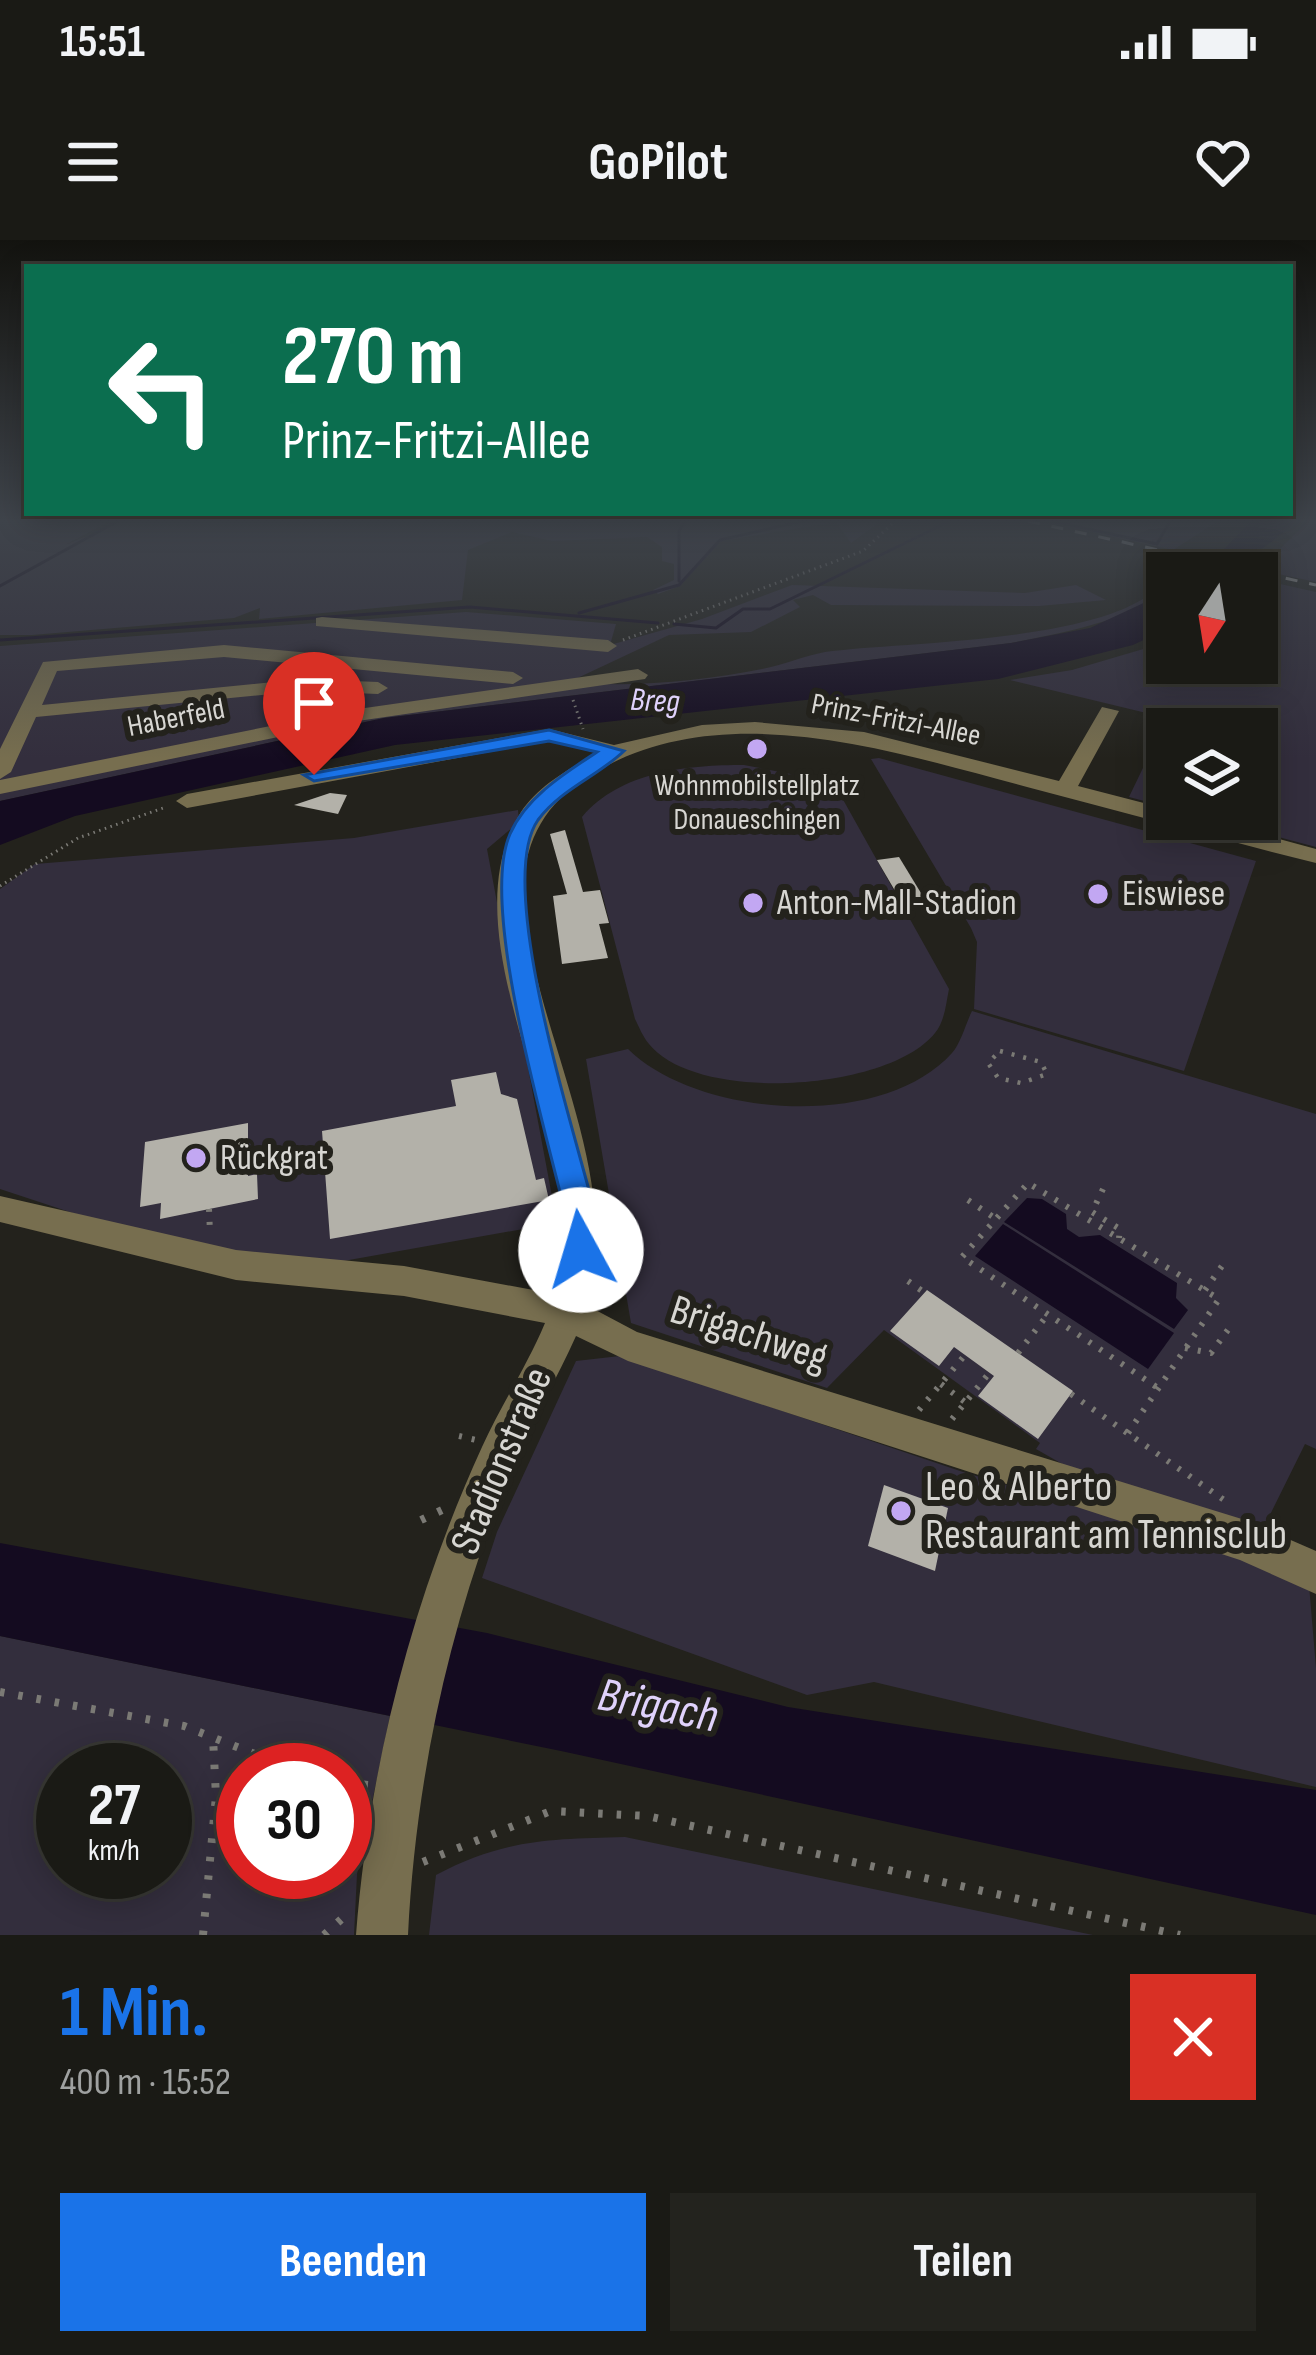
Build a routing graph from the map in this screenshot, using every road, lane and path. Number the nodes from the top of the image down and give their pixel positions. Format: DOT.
graph roads {
  1 [pos="731,600"];
  2 [pos="322,622"];
  3 [pos="426,629"];
  4 [pos="608,646"];
  5 [pos="395,667"];
  6 [pos="638,675"];
  7 [pos="536,680"];
  8 [pos="571,682"];
  9 [pos="378,688"];
  10 [pos="1108,711"];
  11 [pos="28,712"];
  12 [pos="356,716"];
  13 [pos="584,729"];
  14 [pos="614,751"];
  15 [pos="0,772"];
  16 [pos="0,787"];
  17 [pos="1066,788"];
  18 [pos="187,801"];
  19 [pos="1146,810"];
  20 [pos="1257,840"];
  21 [pos="1316,856"];
  22 [pos="0,886"];
  23 [pos="1034,1061"];
  24 [pos="1103,1190"];
  25 [pos="968,1199"];
  26 [pos="0,1209"];
  27 [pos="996,1219"];
  28 [pos="1119,1238"];
  29 [pos="1222,1266"];
  30 [pos="908,1281"];
  31 [pos="1205,1290"];
  32 [pos="925,1293"];
  33 [pos="566,1312"];
  34 [pos="1048,1314"];
  35 [pos="1230,1327"];
  36 [pos="1185,1348"];
  37 [pos="1018,1353"];
  38 [pos="965,1355"];
  39 [pos="990,1372"];
  40 [pos="940,1384"];
  41 [pos="1158,1388"];
  42 [pos="1071,1394"];
  43 [pos="966,1402"];
  44 [pos="908,1423"];
  45 [pos="941,1433"];
  46 [pos="1128,1433"];
  47 [pos="459,1436"];
  48 [pos="476,1440"];
  49 [pos="1241,1512"];
  50 [pos="1316,1573"];
  51 [pos="0,1692"];
  52 [pos="213,1738"];
  53 [pos="226,1743"];
  54 [pos="422,1862"];
  55 [pos="203,1935"];
  56 [pos="382,1935"];
  57 [pos="1180,1935"];
  1 -- 4 [label="path"];
  2 -- 3 [label="street"];
  3 -- 4 [label="street"];
  3 -- 5 [label="street"];
  4 -- 8 [label="street"];
  5 -- 7 [label="street"];
  5 -- 9 [label="street"];
  5 -- 11 [label="street"];
  6 -- 8 [label="street, Haberfeld"];
  8 -- 12 [label="street, Haberfeld"];
  8 -- 13 [label="path"];
  9 -- 11 [label="street"];
  9 -- 12 [label="street"];
  10 -- 17 [label="street"];
  11 -- 15 [label="street"];
  12 -- 16 [label="street, Haberfeld"];
  14 -- 17 [label="street, Prinz-Fritzi-Allee"];
  14 -- 18 [label="street, Prinz-Fritzi-Allee"];
  14 -- 33 [label="street, Stadionstraße"];
  17 -- 19 [label="street, Prinz-Fritzi-Allee"];
  18 -- 22 [label="path"];
  20 -- 21 [label="street"];
  23 -- 23 [label="path"];
  24 -- 28 [label="path"];
  25 -- 27 [label="path"];
  26 -- 33 [label="street, Brigachweg"];
  27 -- 28 [label="path"];
  27 -- 34 [label="path"];
  28 -- 31 [label="path"];
  29 -- 31 [label="path"];
  30 -- 32 [label="path"];
  31 -- 36 [label="path"];
  33 -- 50 [label="street, Brigachweg"];
  33 -- 56 [label="street, Stadionstraße"];
  34 -- 37 [label="path"];
  34 -- 41 [label="path"];
  35 -- 36 [label="path"];
  36 -- 41 [label="path"];
  38 -- 40 [label="path"];
  39 -- 43 [label="path"];
  40 -- 43 [label="path"];
  40 -- 44 [label="path"];
  41 -- 46 [label="path"];
  42 -- 46 [label="path"];
  43 -- 45 [label="path"];
  46 -- 49 [label="path"];
  47 -- 48 [label="path"];
  51 -- 52 [label="path"];
  52 -- 53 [label="path"];
  52 -- 55 [label="path"];
  54 -- 57 [label="path"];
}
